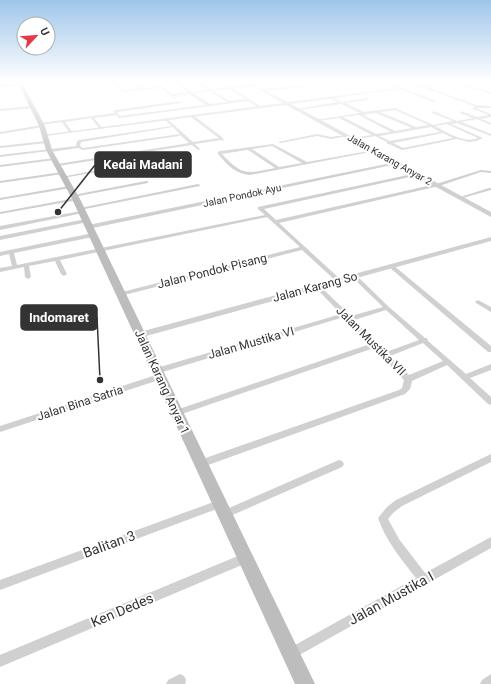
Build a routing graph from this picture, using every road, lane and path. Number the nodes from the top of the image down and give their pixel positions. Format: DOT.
graph roads {
  1 [pos="36,113"];
  2 [pos="117,113"];
  3 [pos="145,113"];
  4 [pos="192,113"];
  5 [pos="217,113"];
  6 [pos="304,113"];
  7 [pos="363,113"];
  8 [pos="379,113"];
  9 [pos="404,113"];
  10 [pos="435,113"];
  11 [pos="463,113"];
  12 [pos="359,114"];
  13 [pos="491,115"];
  14 [pos="118,116"];
  15 [pos="194,116"];
  16 [pos="92,117"];
  17 [pos="340,117"];
  18 [pos="166,119"];
  19 [pos="477,119"];
  20 [pos="318,120"];
  21 [pos="63,121"];
  22 [pos="458,122"];
  23 [pos="447,123"];
  24 [pos="491,124"];
  25 [pos="432,126"];
  26 [pos="100,128"];
  27 [pos="171,128"];
  28 [pos="415,129"];
  29 [pos="0,131"];
  30 [pos="70,132"];
  31 [pos="395,132"];
  32 [pos="445,132"];
  33 [pos="179,135"];
  34 [pos="375,135"];
  35 [pos="490,135"];
  36 [pos="346,136"];
  37 [pos="459,138"];
  38 [pos="353,139"];
  39 [pos="280,142"];
  40 [pos="388,143"];
  41 [pos="193,144"];
  42 [pos="0,147"];
  43 [pos="78,147"];
  44 [pos="198,149"];
  45 [pos="249,149"];
  46 [pos="374,151"];
  47 [pos="0,156"];
  48 [pos="167,158"];
  49 [pos="305,163"];
  50 [pos="396,163"];
  51 [pos="0,166"];
  52 [pos="277,168"];
  53 [pos="491,172"];
  54 [pos="417,174"];
  55 [pos="64,177"];
  56 [pos="0,182"];
  57 [pos="146,182"];
  58 [pos="198,185"];
  59 [pos="437,185"];
  60 [pos="491,189"];
  61 [pos="459,198"];
  62 [pos="0,199"];
  63 [pos="0,213"];
  64 [pos="489,213"];
  65 [pos="267,216"];
  66 [pos="275,222"];
  67 [pos="0,228"];
  68 [pos="0,238"];
  69 [pos="491,239"];
  70 [pos="304,248"];
  71 [pos="99,249"];
  72 [pos="11,252"];
  73 [pos="0,254"];
  74 [pos="56,258"];
  75 [pos="26,264"];
  76 [pos="391,266"];
  77 [pos="15,267"];
  78 [pos="0,270"];
  79 [pos="64,274"];
  80 [pos="354,276"];
  81 [pos="28,277"];
  82 [pos="338,280"];
  83 [pos="317,286"];
  84 [pos="120,294"];
  85 [pos="478,302"];
  86 [pos="387,308"];
  87 [pos="491,310"];
  88 [pos="347,317"];
  89 [pos="140,335"];
  90 [pos="425,340"];
  91 [pos="375,345"];
  92 [pos="491,350"];
  93 [pos="385,355"];
  94 [pos="448,362"];
  95 [pos="491,367"];
  96 [pos="158,374"];
  97 [pos="465,377"];
  98 [pos="408,378"];
  99 [pos="491,402"];
  100 [pos="176,413"];
  101 [pos="0,429"];
  102 [pos="491,458"];
  103 [pos="200,464"];
  104 [pos="339,464"];
  105 [pos="222,509"];
  106 [pos="491,542"];
  107 [pos="245,558"];
  108 [pos="424,580"];
  109 [pos="0,585"];
  110 [pos="290,654"];
  111 [pos="0,661"];
  112 [pos="491,680"];
  113 [pos="305,684"];
  114 [pos="486,684"];
  1 -- 55 [label="main road, Jalan Karang Anyar 1"];
  2 -- 14 [label="street"];
  3 -- 14 [label="street"];
  4 -- 15 [label="street"];
  5 -- 15 [label="street"];
  6 -- 20 [label="street, Jalan Karang Anyar 2"];
  7 -- 12 [label="street"];
  8 -- 28 [label="street"];
  9 -- 25 [label="street"];
  10 -- 22 [label="street"];
  11 -- 19 [label="street"];
  12 -- 17 [label="street"];
  12 -- 31 [label="street"];
  13 -- 19 [label="street"];
  14 -- 16 [label="street"];
  15 -- 18 [label="street"];
  15 -- 41 [label="street"];
  16 -- 21 [label="street"];
  16 -- 26 [label="street"];
  17 -- 20 [label="street"];
  17 -- 34 [label="street"];
  18 -- 26 [label="street"];
  18 -- 41 [label="street"];
  19 -- 22 [label="street"];
  19 -- 24 [label="street"];
  20 -- 36 [label="street, Jalan Karang Anyar 2"];
  21 -- 30 [label="street"];
  21 -- 55 [label="street"];
  22 -- 23 [label="street"];
  22 -- 35 [label="street"];
  23 -- 25 [label="street"];
  23 -- 37 [label="street"];
  25 -- 28 [label="street"];
  25 -- 32 [label="street"];
  26 -- 30 [label="street"];
  27 -- 43 [label="street"];
  28 -- 31 [label="street"];
  29 -- 55 [label="street"];
  30 -- 55 [label="street"];
  31 -- 34 [label="street"];
  32 -- 37 [label="street"];
  32 -- 40 [label="street"];
  33 -- 43 [label="street"];
  34 -- 38 [label="street"];
  34 -- 40 [label="street"];
  36 -- 38 [label="street, Jalan Karang Anyar 2"];
  36 -- 39 [label="street"];
  37 -- 40 [label="street"];
  38 -- 46 [label="street, Jalan Karang Anyar 2"];
  41 -- 44 [label="street"];
  41 -- 55 [label="street"];
  42 -- 55 [label="street"];
  43 -- 55 [label="street"];
  45 -- 49 [label="street"];
  45 -- 52 [label="street"];
  45 -- 52 [label="street"];
  46 -- 49 [label="street"];
  46 -- 50 [label="street, Jalan Karang Anyar 2"];
  47 -- 55 [label="street"];
  48 -- 55 [label="street"];
  49 -- 52 [label="street"];
  50 -- 54 [label="street, Jalan Karang Anyar 2"];
  50 -- 55 [label="street, Jalan Pondok Ayu"];
  51 -- 55 [label="street"];
  53 -- 59 [label="street"];
  54 -- 59 [label="street, Jalan Karang Anyar 2"];
  54 -- 65 [label="street"];
  55 -- 56 [label="street"];
  55 -- 57 [label="street"];
  55 -- 58 [label="street"];
  55 -- 62 [label="street"];
  55 -- 63 [label="street"];
  55 -- 67 [label="street"];
  55 -- 68 [label="street"];
  55 -- 71 [label="main road, Jalan Karang Anyar 1"];
  55 -- 72 [label="street"];
  59 -- 61 [label="street, Jalan Karang Anyar 2"];
  59 -- 66 [label="street"];
  60 -- 61 [label="street"];
  61 -- 64 [label="street, Jalan Karang Anyar 2"];
  65 -- 66 [label="street"];
  65 -- 71 [label="street"];
  66 -- 70 [label="street"];
  69 -- 76 [label="street, Jalan Karang So"];
  70 -- 82 [label="street"];
  70 -- 84 [label="street, Jalan Pondok Pisang"];
  71 -- 74 [label="street"];
  71 -- 84 [label="main road, Jalan Karang Anyar 1"];
  72 -- 73 [label="street"];
  72 -- 77 [label="street"];
  74 -- 75 [label="street"];
  74 -- 79 [label="street"];
  75 -- 77 [label="street"];
  75 -- 81 [label="street"];
  76 -- 80 [label="street, Jalan Karang So"];
  76 -- 92 [label="street"];
  77 -- 78 [label="street"];
  80 -- 82 [label="street, Jalan Karang So"];
  80 -- 86 [label="street"];
  82 -- 83 [label="street, Jalan Karang So"];
  83 -- 88 [label="street, Jalan Mustika VII"];
  83 -- 89 [label="street, Jalan Karang So"];
  84 -- 89 [label="main road, Jalan Karang Anyar 1"];
  85 -- 87 [label="street"];
  86 -- 88 [label="street, Jalan Mustika VI"];
  86 -- 90 [label="street"];
  88 -- 91 [label="street, Jalan Mustika VII"];
  88 -- 96 [label="street, Jalan Mustika VI"];
  89 -- 96 [label="main road, Jalan Karang Anyar 1"];
  90 -- 93 [label="street"];
  90 -- 94 [label="street"];
  91 -- 93 [label="street, Jalan Mustika VII"];
  91 -- 100 [label="street"];
  93 -- 98 [label="street, Jalan Mustika VII"];
  94 -- 97 [label="street"];
  94 -- 98 [label="street"];
  95 -- 97 [label="street"];
  96 -- 100 [label="main road, Jalan Karang Anyar 1"];
  96 -- 101 [label="street, Jalan Bina Satria"];
  97 -- 99 [label="street"];
  98 -- 103 [label="street"];
  100 -- 103 [label="main road, Jalan Karang Anyar 1"];
  102 -- 108 [label="street"];
  103 -- 105 [label="main road, Jalan Karang Anyar 1"];
  104 -- 105 [label="street, Balitan 3"];
  105 -- 107 [label="main road, Jalan Karang Anyar 1"];
  105 -- 109 [label="street, Balitan 3"];
  106 -- 108 [label="street, Jalan Mustika I"];
  107 -- 110 [label="main road, Jalan Karang Anyar 1"];
  107 -- 111 [label="street, Ken Dedes"];
  108 -- 110 [label="street, Jalan Mustika I"];
  110 -- 113 [label="main road, Jalan Karang Anyar 1"];
  112 -- 114 [label="street"];
}
